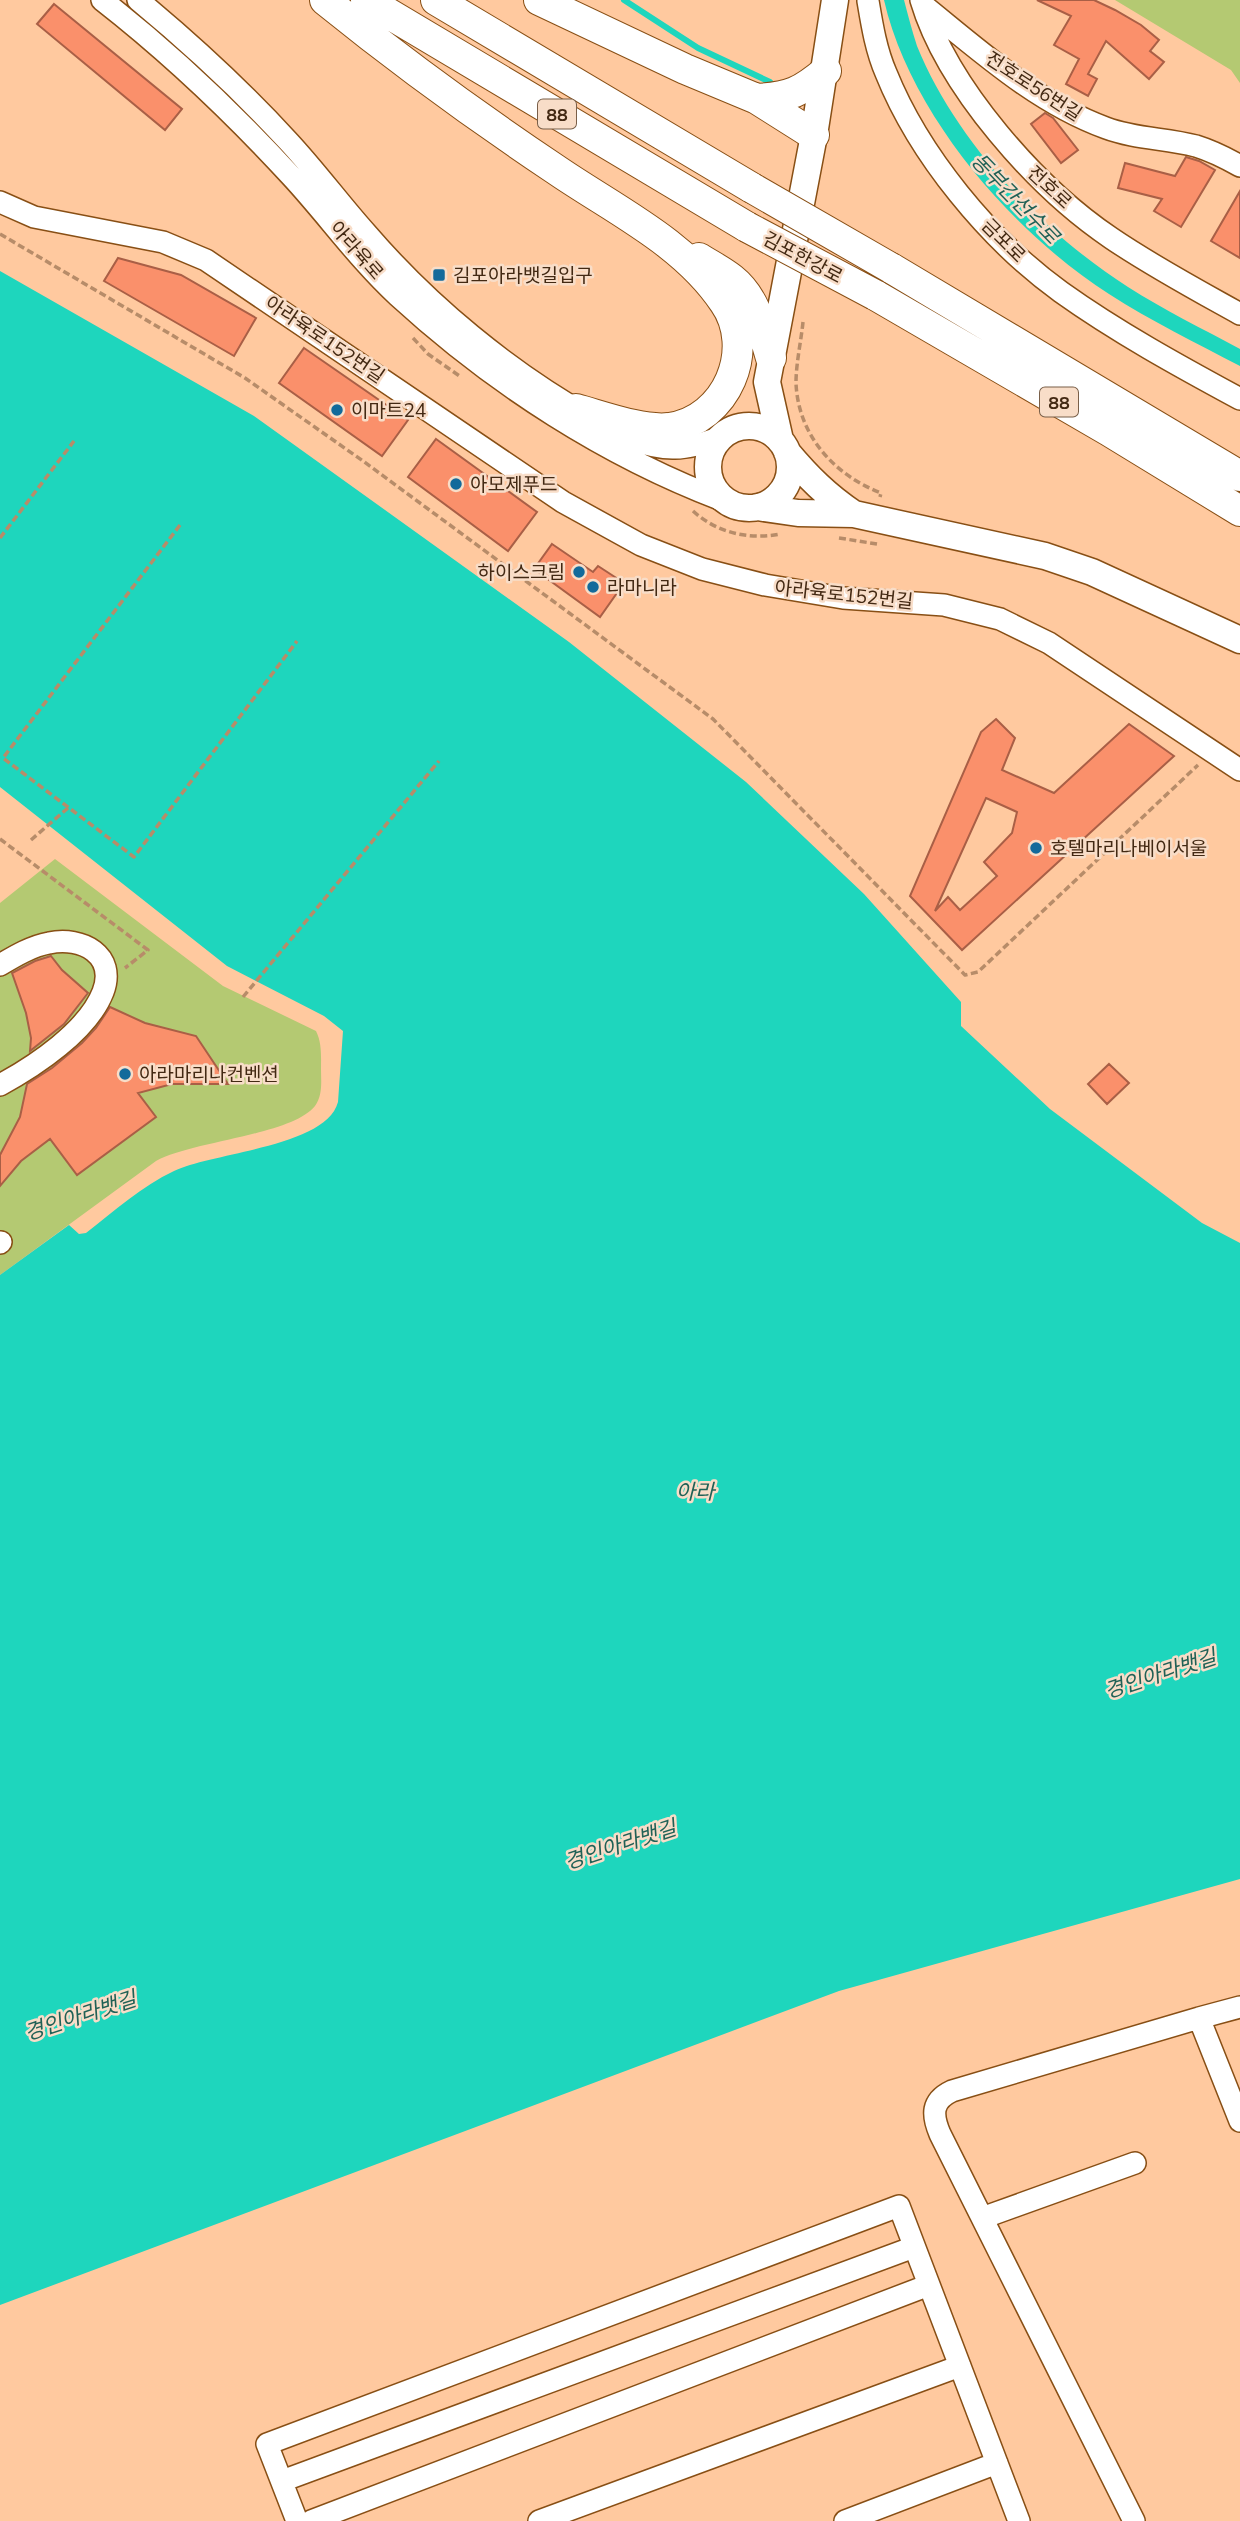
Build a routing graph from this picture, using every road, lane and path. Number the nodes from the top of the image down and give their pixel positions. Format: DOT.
graph roads {
  1 [pos="102,0"];
  2 [pos="138,0"];
  3 [pos="324,0"];
  4 [pos="366,0"];
  5 [pos="436,0"];
  6 [pos="540,0"];
  7 [pos="835,0"];
  8 [pos="862,0"];
  9 [pos="869,0"];
  10 [pos="921,2"];
  11 [pos="826,71"];
  12 [pos="757,99"];
  13 [pos="814,135"];
  14 [pos="1240,166"];
  15 [pos="0,202"];
  16 [pos="0,234"];
  17 [pos="670,245"];
  18 [pos="1240,314"];
  19 [pos="769,370"];
  20 [pos="1240,399"];
  21 [pos="576,409"];
  22 [pos="726,433"];
  23 [pos="74,441"];
  24 [pos="784,446"];
  25 [pos="1240,476"];
  26 [pos="730,503"];
  27 [pos="757,507"];
  28 [pos="1240,511"];
  29 [pos="854,514"];
  30 [pos="180,525"];
  31 [pos="0,538"];
  32 [pos="865,542"];
  33 [pos="878,544"];
  34 [pos="1240,640"];
  35 [pos="297,641"];
  36 [pos="1212,752"];
  37 [pos="439,761"];
  38 [pos="1240,770"];
  39 [pos="69,807"];
  40 [pos="0,839"];
  41 [pos="31,840"];
  42 [pos="0,964"];
  43 [pos="106,973"];
  44 [pos="243,997"];
  45 [pos="0,1085"];
  46 [pos="1240,2007"];
  47 [pos="1199,2018"];
  48 [pos="1240,2121"];
  49 [pos="1135,2162"];
  50 [pos="982,2218"];
  51 [pos="914,2246"];
  52 [pos="929,2285"];
  53 [pos="960,2367"];
  54 [pos="997,2463"];
  55 [pos="282,2481"];
  56 [pos="297,2521"];
  57 [pos="311,2521"];
  58 [pos="538,2521"];
  59 [pos="845,2521"];
  60 [pos="1019,2521"];
  61 [pos="1134,2521"];
  1 -- 26 [label="street, 아라육로"];
  2 -- 21 [label="street, 아라육로"];
  3 -- 17 [label="highway"];
  4 -- 28 [label="highway, 김포한강로 / 88, bridge"];
  5 -- 25 [label="highway, 김포한강로 / 88, bridge"];
  6 -- 12 [label="highway"];
  7 -- 11 [label="main road"];
  8 -- 9 [label="street, 금포로"];
  9 -- 20 [label="street, 금포로"];
  10 -- 14 [label="street, 전호로56번길"];
  10 -- 18 [label="street, 전호로"];
  11 -- 12 [label="highway"];
  11 -- 13 [label="main road"];
  12 -- 13 [label="highway"];
  13 -- 19 [label="main road"];
  15 -- 36 [label="street, 아라육로152번길"];
  16 -- 36 [label="path"];
  17 -- 19 [label="highway"];
  17 -- 21 [label="highway"];
  19 -- 22 [label="main road"];
  19 -- 24 [label="main road"];
  21 -- 22 [label="street, 아라육로"];
  22 -- 24 [label="main road"];
  22 -- 26 [label="main road"];
  23 -- 31 [label="path"];
  24 -- 27 [label="main road"];
  24 -- 29 [label="main road"];
  26 -- 27 [label="main road"];
  27 -- 29 [label="main road"];
  29 -- 34 [label="main road"];
  30 -- 39 [label="path"];
  32 -- 33 [label="path"];
  35 -- 39 [label="path"];
  36 -- 38 [label="street, 아라육로152번길"];
  37 -- 44 [label="path"];
  39 -- 41 [label="path"];
  40 -- 43 [label="path"];
  42 -- 43 [label="street"];
  43 -- 45 [label="street"];
  46 -- 47 [label="street"];
  47 -- 48 [label="street"];
  47 -- 50 [label="street"];
  49 -- 50 [label="street"];
  50 -- 61 [label="street"];
  51 -- 52 [label="street"];
  51 -- 55 [label="street"];
  51 -- 55 [label="street"];
  52 -- 53 [label="street"];
  52 -- 57 [label="street"];
  53 -- 54 [label="street"];
  53 -- 58 [label="street"];
  54 -- 59 [label="street"];
  54 -- 60 [label="street"];
  55 -- 56 [label="street"];
}
